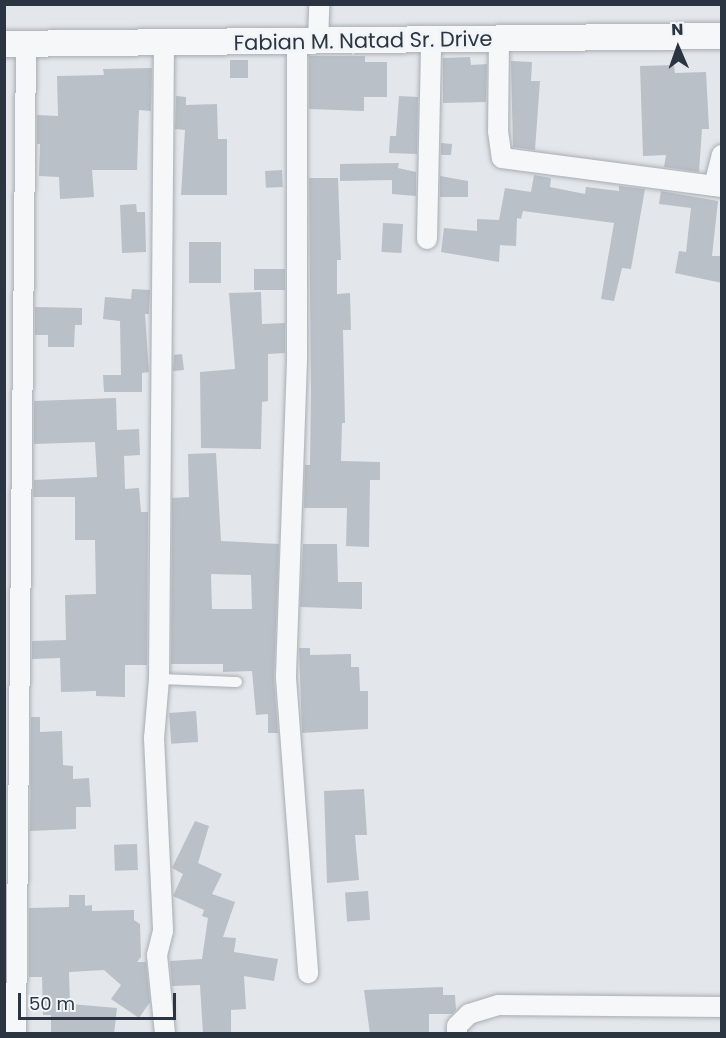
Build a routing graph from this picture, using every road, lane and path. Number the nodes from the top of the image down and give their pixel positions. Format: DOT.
graph roads {
  1 [pos="319,4"];
  2 [pos="722,36"];
  3 [pos="498,39"];
  4 [pos="431,40"];
  5 [pos="308,42"];
  6 [pos="164,43"];
  7 [pos="15,44"];
  8 [pos="722,155"];
  9 [pos="718,187"];
  10 [pos="13,219"];
  11 [pos="427,239"];
  12 [pos="13,377"];
  13 [pos="11,533"];
  14 [pos="159,679"];
  15 [pos="237,682"];
  16 [pos="11,704"];
  17 [pos="308,973"];
  18 [pos="722,1007"];
  19 [pos="16,1034"];
  20 [pos="165,1034"];
  21 [pos="457,1034"];
  1 -- 5 [label="street"];
  2 -- 3 [label="street, Fabian M. Natad Sr. Drive"];
  3 -- 4 [label="street, Fabian M. Natad Sr. Drive"];
  3 -- 9 [label="street"];
  4 -- 5 [label="street, Fabian M. Natad Sr. Drive"];
  4 -- 11 [label="street"];
  5 -- 6 [label="street, Fabian M. Natad Sr. Drive"];
  5 -- 17 [label="street"];
  6 -- 7 [label="street, Fabian M. Natad Sr. Drive"];
  6 -- 14 [label="street"];
  7 -- 10 [label="street"];
  8 -- 9 [label="street"];
  10 -- 12 [label="street"];
  12 -- 13 [label="street"];
  13 -- 16 [label="street"];
  14 -- 15 [label="lane"];
  14 -- 20 [label="street"];
  16 -- 19 [label="street"];
  18 -- 21 [label="street"];
}
